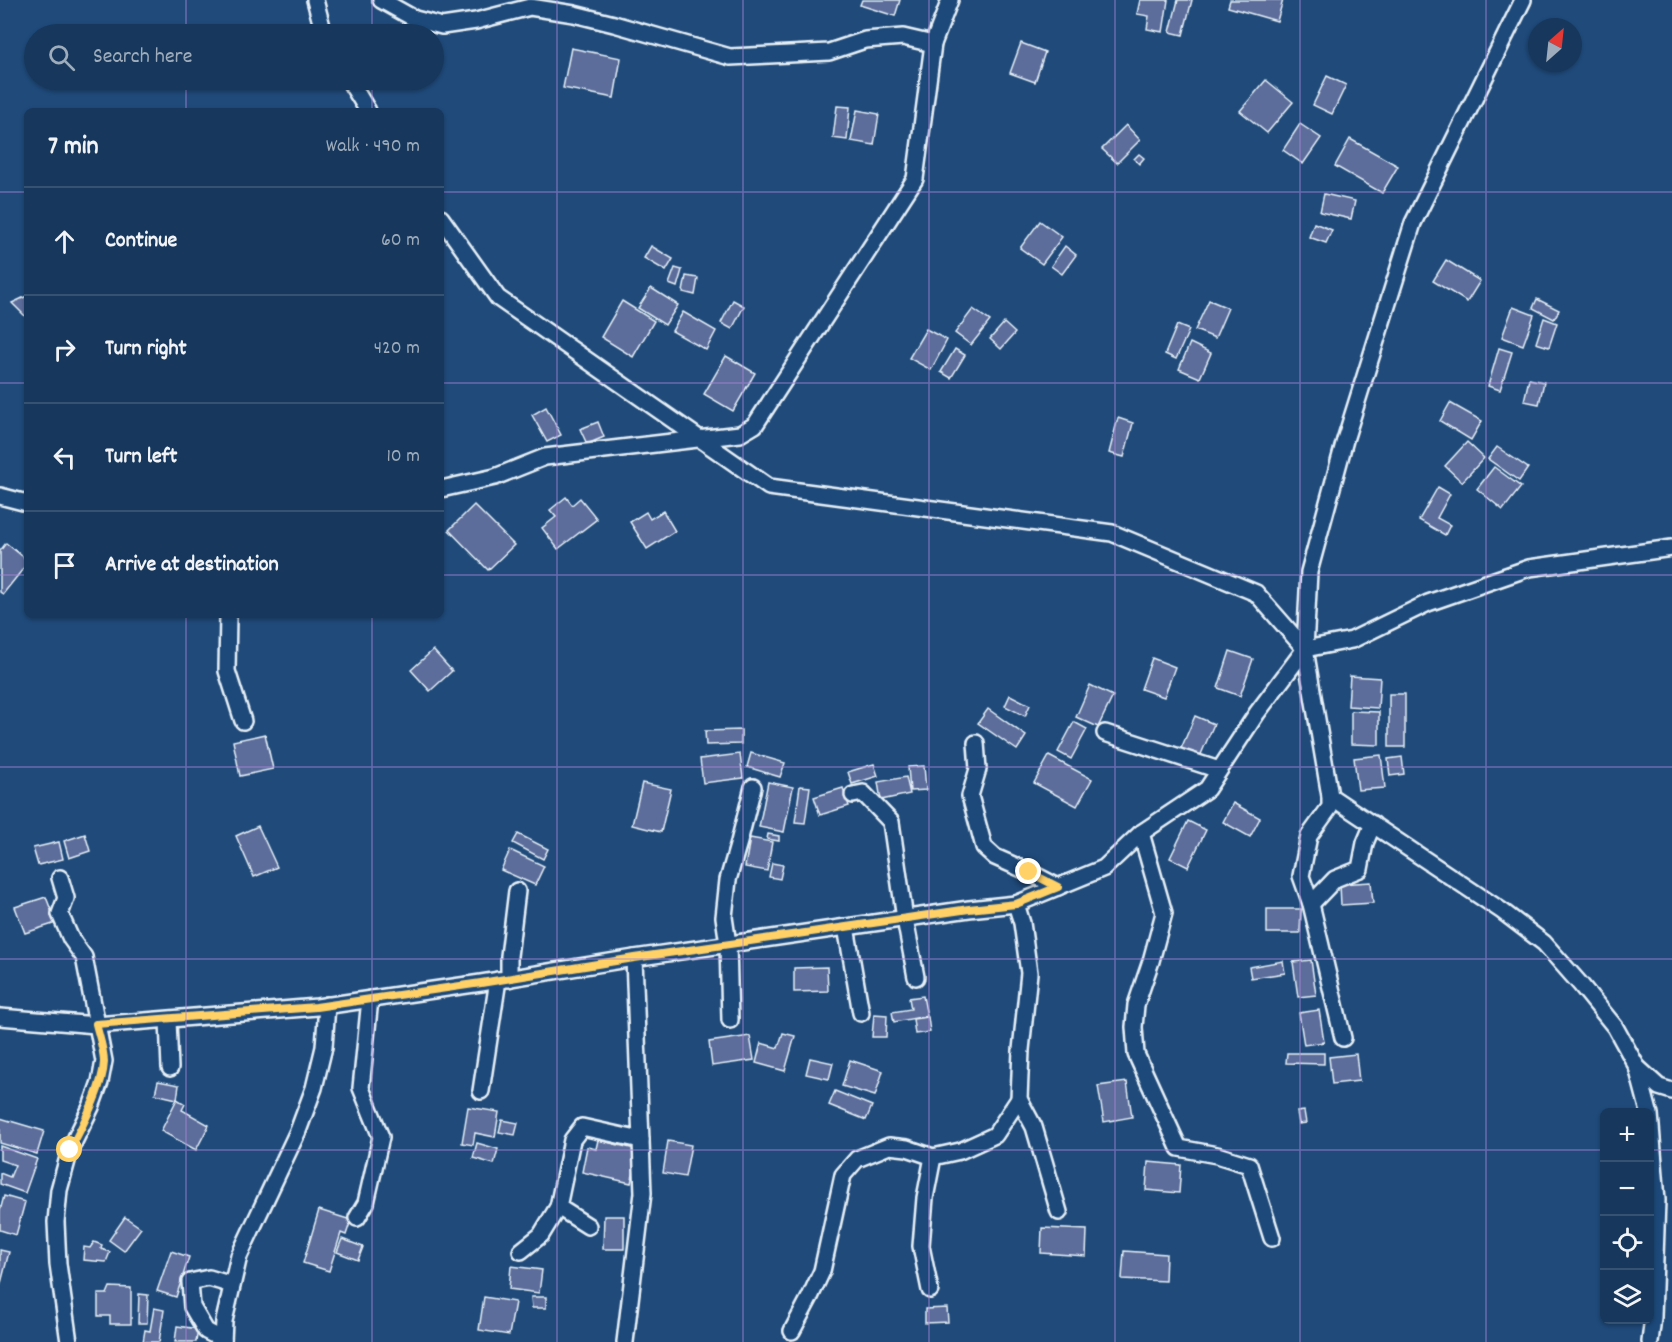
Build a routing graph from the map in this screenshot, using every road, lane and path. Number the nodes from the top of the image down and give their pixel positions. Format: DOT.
graph roads {
  1 [pos="315,0"];
  2 [pos="381,0"];
  3 [pos="950,0"];
  4 [pos="1523,0"];
  5 [pos="321,24"];
  6 [pos="434,24"];
  7 [pos="444,26"];
  8 [pos="933,44"];
  9 [pos="355,90"];
  10 [pos="366,108"];
  11 [pos="444,222"];
  12 [pos="700,439"];
  13 [pos="444,488"];
  14 [pos="0,496"];
  15 [pos="24,503"];
  16 [pos="1672,548"];
  17 [pos="228,618"];
  18 [pos="1305,649"];
  19 [pos="243,721"];
  20 [pos="1105,733"];
  21 [pos="976,743"];
  22 [pos="1219,770"];
  23 [pos="753,787"];
  24 [pos="853,795"];
  25 [pos="1330,796"];
  26 [pos="1373,824"];
  27 [pos="1141,833"];
  28 [pos="60,878"];
  29 [pos="1058,887"];
  30 [pos="517,891"];
  31 [pos="1016,904"];
  32 [pos="1311,904"];
  33 [pos="905,919"];
  34 [pos="846,927"];
  35 [pos="728,944"];
  36 [pos="634,958"];
  37 [pos="916,977"];
  38 [pos="503,980"];
  39 [pos="370,999"];
  40 [pos="327,1005"];
  41 [pos="861,1013"];
  42 [pos="0,1017"];
  43 [pos="168,1020"];
  44 [pos="730,1020"];
  45 [pos="96,1024"];
  46 [pos="1343,1038"];
  47 [pos="1637,1067"];
  48 [pos="170,1068"];
  49 [pos="481,1091"];
  50 [pos="1672,1091"];
  51 [pos="1019,1099"];
  52 [pos="1648,1108"];
  53 [pos="641,1140"];
  54 [pos="933,1157"];
  55 [pos="1654,1162"];
  56 [pos="558,1207"];
  57 [pos="1059,1212"];
  58 [pos="357,1218"];
  59 [pos="588,1226"];
  60 [pos="1272,1238"];
  61 [pos="521,1251"];
  62 [pos="232,1285"];
  63 [pos="930,1290"];
  64 [pos="792,1331"];
  65 [pos="223,1341"];
  66 [pos="69,1342"];
  67 [pos="625,1342"];
  68 [pos="1650,1342"];
  1 -- 5 [label="street"];
  2 -- 6 [label="street"];
  3 -- 8 [label="street"];
  4 -- 18 [label="street"];
  7 -- 8 [label="street"];
  8 -- 12 [label="street"];
  9 -- 10 [label="street"];
  11 -- 12 [label="street"];
  12 -- 13 [label="street"];
  12 -- 18 [label="street"];
  14 -- 15 [label="street"];
  16 -- 18 [label="street"];
  17 -- 19 [label="street"];
  18 -- 22 [label="street"];
  18 -- 25 [label="street"];
  20 -- 22 [label="street"];
  21 -- 29 [label="street"];
  22 -- 27 [label="street"];
  23 -- 35 [label="street"];
  24 -- 33 [label="street"];
  25 -- 26 [label="street"];
  25 -- 32 [label="street"];
  26 -- 32 [label="street"];
  26 -- 47 [label="street"];
  27 -- 29 [label="street"];
  27 -- 60 [label="street"];
  28 -- 45 [label="street"];
  29 -- 31 [label="street"];
  30 -- 38 [label="street"];
  31 -- 33 [label="street"];
  31 -- 51 [label="street"];
  32 -- 46 [label="street"];
  33 -- 34 [label="street"];
  33 -- 37 [label="street"];
  34 -- 35 [label="street"];
  34 -- 41 [label="street"];
  35 -- 36 [label="street"];
  35 -- 44 [label="street"];
  36 -- 38 [label="street"];
  36 -- 53 [label="street"];
  38 -- 39 [label="street"];
  38 -- 49 [label="street"];
  39 -- 40 [label="street"];
  39 -- 58 [label="street"];
  40 -- 43 [label="street"];
  40 -- 62 [label="street"];
  42 -- 45 [label="street"];
  43 -- 45 [label="street"];
  43 -- 48 [label="street"];
  45 -- 66 [label="street"];
  47 -- 50 [label="street"];
  47 -- 52 [label="street"];
  51 -- 54 [label="street"];
  51 -- 57 [label="street"];
  53 -- 56 [label="street"];
  53 -- 67 [label="street"];
  54 -- 63 [label="street"];
  54 -- 64 [label="street"];
  55 -- 68 [label="street"];
  56 -- 59 [label="street"];
  56 -- 61 [label="street"];
  62 -- 65 [label="street"];
  62 -- 65 [label="street"];
}
